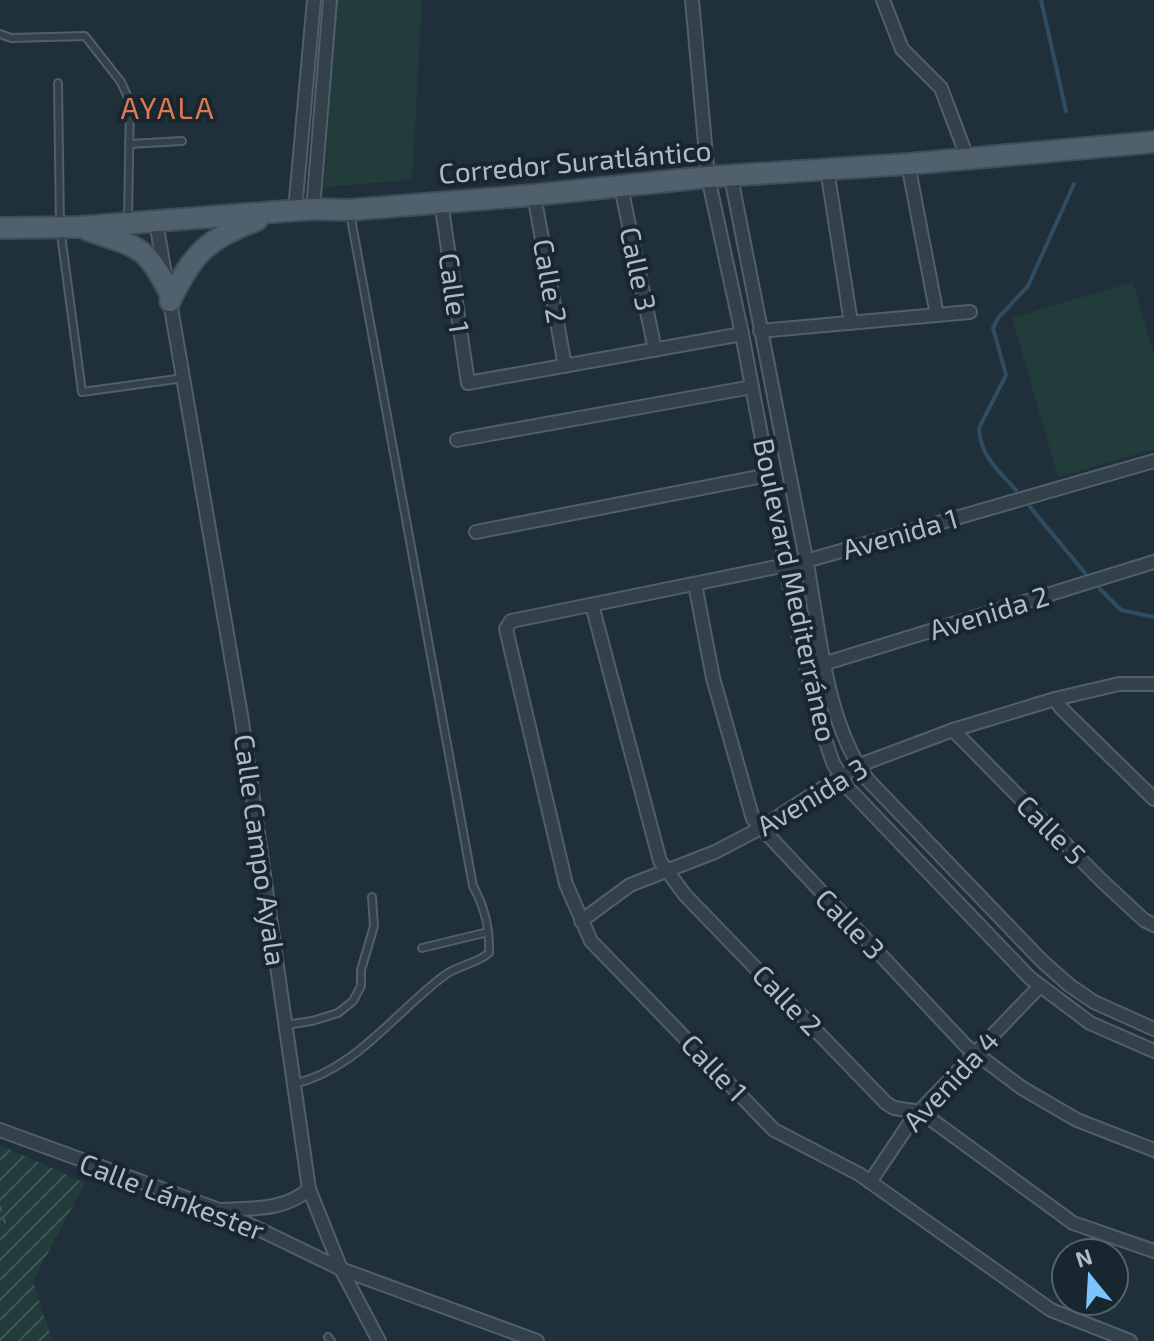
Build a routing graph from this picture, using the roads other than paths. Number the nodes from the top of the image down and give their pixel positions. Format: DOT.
graph roads {
  1 [pos="314,0"];
  2 [pos="330,0"];
  3 [pos="692,0"];
  4 [pos="883,0"];
  5 [pos="0,34"];
  6 [pos="58,83"];
  7 [pos="182,141"];
  8 [pos="1154,142"];
  9 [pos="129,144"];
  10 [pos="967,157"];
  11 [pos="908,164"];
  12 [pos="827,169"];
  13 [pos="708,177"];
  14 [pos="731,177"];
  15 [pos="621,187"];
  16 [pos="534,195"];
  17 [pos="441,202"];
  18 [pos="295,210"];
  19 [pos="349,210"];
  20 [pos="156,222"];
  21 [pos="128,224"];
  22 [pos="70,227"];
  23 [pos="0,228"];
  24 [pos="169,294"];
  25 [pos="970,312"];
  26 [pos="937,315"];
  27 [pos="851,323"];
  28 [pos="760,331"];
  29 [pos="742,334"];
  30 [pos="655,350"];
  31 [pos="565,366"];
  32 [pos="184,378"];
  33 [pos="752,387"];
  34 [pos="457,440"];
  35 [pos="1154,461"];
  36 [pos="769,475"];
  37 [pos="476,532"];
  38 [pos="806,561"];
  39 [pos="1154,562"];
  40 [pos="786,565"];
  41 [pos="695,584"];
  42 [pos="592,605"];
  43 [pos="506,629"];
  44 [pos="823,664"];
  45 [pos="1154,684"];
  46 [pos="1055,699"];
  47 [pos="953,730"];
  48 [pos="857,766"];
  49 [pos="842,777"];
  50 [pos="1154,799"];
  51 [pos="761,828"];
  52 [pos="667,870"];
  53 [pos="372,897"];
  54 [pos="581,921"];
  55 [pos="1154,925"];
  56 [pos="488,932"];
  57 [pos="422,948"];
  58 [pos="1040,986"];
  59 [pos="285,1025"];
  60 [pos="1154,1029"];
  61 [pos="1154,1051"];
  62 [pos="976,1053"];
  63 [pos="293,1084"];
  64 [pos="919,1111"];
  65 [pos="0,1130"];
  66 [pos="1154,1150"];
  67 [pos="870,1182"];
  68 [pos="309,1189"];
  69 [pos="219,1210"];
  70 [pos="1154,1251"];
  71 [pos="341,1269"];
  72 [pos="379,1341"];
  73 [pos="537,1341"];
  74 [pos="1130,1341"];
  1 -- 18 [label="street"];
  2 -- 18 [label="street"];
  3 -- 13 [label="street, Boulevard Mediterráneo"];
  4 -- 10 [label="street"];
  5 -- 9 [label="lane"];
  6 -- 22 [label="lane"];
  7 -- 9 [label="lane"];
  8 -- 10 [label="main road, Corredor Suratlántico"];
  9 -- 21 [label="lane"];
  10 -- 11 [label="main road, Corredor Suratlántico"];
  11 -- 12 [label="main road, Corredor Suratlántico"];
  11 -- 26 [label="street"];
  12 -- 14 [label="main road, Corredor Suratlántico"];
  12 -- 27 [label="street"];
  13 -- 14 [label="main road, Corredor Suratlántico"];
  13 -- 15 [label="main road, Corredor Suratlántico"];
  13 -- 29 [label="street, Boulevard Mediterráneo"];
  14 -- 28 [label="street, Boulevard Mediterráneo"];
  15 -- 16 [label="main road, Corredor Suratlántico"];
  15 -- 30 [label="street, Calle 3"];
  16 -- 17 [label="main road, Corredor Suratlántico"];
  16 -- 31 [label="street, Calle 2"];
  17 -- 19 [label="main road, Corredor Suratlántico"];
  17 -- 31 [label="street, Calle 1"];
  18 -- 19 [label="main road, Corredor Suratlántico"];
  18 -- 20 [label="main road, Corredor Suratlántico"];
  18 -- 24 [label="main road"];
  19 -- 56 [label="lane"];
  20 -- 21 [label="main road, Corredor Suratlántico"];
  20 -- 24 [label="street, Calle Campo Ayala"];
  21 -- 22 [label="main road, Corredor Suratlántico"];
  22 -- 23 [label="main road, Corredor Suratlántico"];
  22 -- 24 [label="main road"];
  22 -- 32 [label="lane"];
  24 -- 32 [label="street, Calle Campo Ayala"];
  25 -- 26 [label="street"];
  26 -- 27 [label="street"];
  27 -- 28 [label="street"];
  28 -- 38 [label="street, Boulevard Mediterráneo"];
  29 -- 30 [label="street"];
  29 -- 33 [label="street, Boulevard Mediterráneo"];
  30 -- 31 [label="street"];
  32 -- 59 [label="street, Calle Campo Ayala"];
  33 -- 34 [label="street"];
  33 -- 36 [label="street, Boulevard Mediterráneo"];
  35 -- 38 [label="street, Avenida 1"];
  36 -- 37 [label="street"];
  36 -- 40 [label="street, Boulevard Mediterráneo"];
  38 -- 40 [label="street, Avenida 1"];
  38 -- 44 [label="street, Boulevard Mediterráneo"];
  39 -- 44 [label="street, Avenida 2"];
  40 -- 41 [label="street, Avenida 1"];
  40 -- 49 [label="street, Boulevard Mediterráneo"];
  41 -- 42 [label="street, Avenida 1"];
  41 -- 51 [label="street, Calle 3"];
  42 -- 43 [label="street, Avenida 1"];
  42 -- 52 [label="street, Calle 2"];
  43 -- 54 [label="street, Calle 1"];
  44 -- 48 [label="street, Boulevard Mediterráneo"];
  45 -- 46 [label="street, Avenida 3"];
  46 -- 47 [label="street, Avenida 3"];
  46 -- 50 [label="street"];
  47 -- 48 [label="street, Avenida 3"];
  47 -- 55 [label="street, Calle 5"];
  48 -- 49 [label="street, Avenida 3"];
  48 -- 60 [label="street, Boulevard Mediterráneo"];
  49 -- 51 [label="street, Avenida 3"];
  49 -- 58 [label="street, Boulevard Mediterráneo"];
  51 -- 52 [label="street, Avenida 3"];
  51 -- 62 [label="street, Calle 3"];
  52 -- 54 [label="street, Avenida 3"];
  52 -- 64 [label="street, Calle 2"];
  53 -- 59 [label="lane"];
  54 -- 67 [label="street, Calle 1"];
  56 -- 57 [label="lane"];
  56 -- 63 [label="lane"];
  58 -- 61 [label="street, Boulevard Mediterráneo"];
  58 -- 62 [label="street, Avenida 4"];
  59 -- 63 [label="street, Calle Campo Ayala"];
  62 -- 64 [label="street, Avenida 4"];
  62 -- 66 [label="street, Calle 3"];
  63 -- 68 [label="street, Calle Campo Ayala"];
  64 -- 67 [label="street, Avenida 4"];
  64 -- 70 [label="street, Calle 2"];
  65 -- 69 [label="street, Calle Lánkester"];
  67 -- 74 [label="street, Calle 1"];
  68 -- 69 [label="street"];
  68 -- 71 [label="street, Calle Campo Ayala"];
  69 -- 71 [label="street, Calle Lánkester"];
  71 -- 72 [label="street, Calle Campo Ayala"];
  71 -- 73 [label="street"];
}
